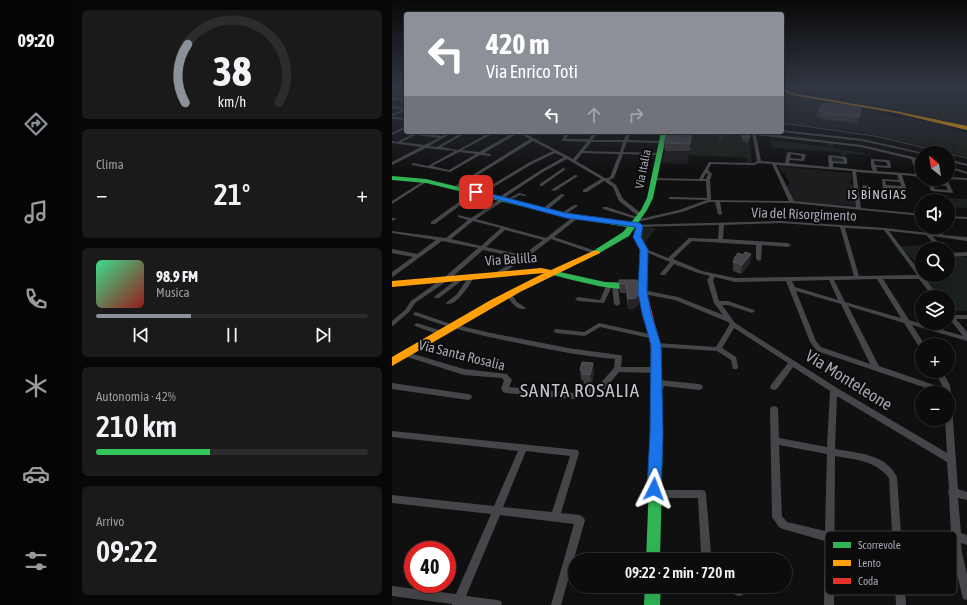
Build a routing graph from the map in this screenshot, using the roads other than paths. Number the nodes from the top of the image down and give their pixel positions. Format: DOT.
graph roads {
  1 [pos="908,115"];
  2 [pos="392,116"];
  3 [pos="404,119"];
  4 [pos="404,128"];
  5 [pos="967,129"];
  6 [pos="784,131"];
  7 [pos="392,134"];
  8 [pos="415,134"];
  9 [pos="423,134"];
  10 [pos="448,134"];
  11 [pos="462,134"];
  12 [pos="490,134"];
  13 [pos="515,134"];
  14 [pos="527,134"];
  15 [pos="567,134"];
  16 [pos="594,134"];
  17 [pos="629,134"];
  18 [pos="664,134"];
  19 [pos="754,134"];
  20 [pos="775,134"];
  21 [pos="442,137"];
  22 [pos="533,139"];
  23 [pos="848,139"];
  24 [pos="590,140"];
  25 [pos="626,141"];
  26 [pos="392,142"];
  27 [pos="397,142"];
  28 [pos="662,142"];
  29 [pos="847,144"];
  30 [pos="392,146"];
  31 [pos="426,146"];
  32 [pos="439,147"];
  33 [pos="459,150"];
  34 [pos="556,151"];
  35 [pos="581,152"];
  36 [pos="915,152"];
  37 [pos="622,153"];
  38 [pos="480,154"];
  39 [pos="658,154"];
  40 [pos="490,155"];
  41 [pos="845,156"];
  42 [pos="567,157"];
  43 [pos="912,157"];
  44 [pos="788,158"];
  45 [pos="915,158"];
  46 [pos="392,159"];
  47 [pos="400,160"];
  48 [pos="574,160"];
  49 [pos="759,162"];
  50 [pos="955,162"];
  51 [pos="392,164"];
  52 [pos="413,164"];
  53 [pos="555,164"];
  54 [pos="774,164"];
  55 [pos="787,164"];
  56 [pos="915,164"];
  57 [pos="873,166"];
  58 [pos="967,166"];
  59 [pos="428,167"];
  60 [pos="831,168"];
  61 [pos="564,169"];
  62 [pos="955,169"];
  63 [pos="706,170"];
  64 [pos="854,170"];
  65 [pos="960,171"];
  66 [pos="875,172"];
  67 [pos="967,173"];
  68 [pos="899,174"];
  69 [pos="915,176"];
  70 [pos="392,178"];
  71 [pos="955,178"];
  72 [pos="653,179"];
  73 [pos="967,179"];
  74 [pos="605,180"];
  75 [pos="700,180"];
  76 [pos="708,180"];
  77 [pos="426,181"];
  78 [pos="902,181"];
  79 [pos="541,184"];
  80 [pos="884,186"];
  81 [pos="457,187"];
  82 [pos="553,190"];
  83 [pos="856,190"];
  84 [pos="585,191"];
  85 [pos="479,193"];
  86 [pos="525,195"];
  87 [pos="563,195"];
  88 [pos="670,198"];
  89 [pos="504,199"];
  90 [pos="709,200"];
  91 [pos="717,201"];
  92 [pos="792,202"];
  93 [pos="392,203"];
  94 [pos="576,206"];
  95 [pos="606,208"];
  96 [pos="859,209"];
  97 [pos="544,210"];
  98 [pos="915,213"];
  99 [pos="562,214"];
  100 [pos="720,214"];
  101 [pos="460,216"];
  102 [pos="576,217"];
  103 [pos="955,217"];
  104 [pos="967,218"];
  105 [pos="472,219"];
  106 [pos="639,219"];
  107 [pos="433,222"];
  108 [pos="722,224"];
  109 [pos="842,226"];
  110 [pos="504,228"];
  111 [pos="885,229"];
  112 [pos="392,232"];
  113 [pos="915,233"];
  114 [pos="927,234"];
  115 [pos="624,235"];
  116 [pos="940,236"];
  117 [pos="637,237"];
  118 [pos="548,238"];
  119 [pos="967,238"];
  120 [pos="444,240"];
  121 [pos="720,241"];
  122 [pos="935,242"];
  123 [pos="759,243"];
  124 [pos="788,245"];
  125 [pos="482,248"];
  126 [pos="644,250"];
  127 [pos="392,251"];
  128 [pos="597,253"];
  129 [pos="967,254"];
  130 [pos="955,255"];
  131 [pos="418,256"];
  132 [pos="523,257"];
  133 [pos="759,259"];
  134 [pos="672,260"];
  135 [pos="395,270"];
  136 [pos="915,270"];
  137 [pos="550,272"];
  138 [pos="392,274"];
  139 [pos="497,274"];
  140 [pos="663,274"];
  141 [pos="467,276"];
  142 [pos="714,276"];
  143 [pos="915,277"];
  144 [pos="447,278"];
  145 [pos="857,278"];
  146 [pos="879,278"];
  147 [pos="831,279"];
  148 [pos="788,280"];
  149 [pos="924,282"];
  150 [pos="392,284"];
  151 [pos="612,286"];
  152 [pos="643,288"];
  153 [pos="792,288"];
  154 [pos="930,290"];
  155 [pos="508,293"];
  156 [pos="437,297"];
  157 [pos="578,299"];
  158 [pos="449,303"];
  159 [pos="718,303"];
  160 [pos="617,304"];
  161 [pos="844,304"];
  162 [pos="523,308"];
  163 [pos="752,311"];
  164 [pos="416,314"];
  165 [pos="955,316"];
  166 [pos="967,317"];
  167 [pos="731,322"];
  168 [pos="906,322"];
  169 [pos="955,322"];
  170 [pos="392,324"];
  171 [pos="417,325"];
  172 [pos="450,327"];
  173 [pos="556,331"];
  174 [pos="440,333"];
  175 [pos="917,338"];
  176 [pos="967,338"];
  177 [pos="655,341"];
  178 [pos="718,349"];
  179 [pos="406,354"];
  180 [pos="392,362"];
  181 [pos="792,363"];
  182 [pos="735,367"];
  183 [pos="876,368"];
  184 [pos="617,369"];
  185 [pos="656,370"];
  186 [pos="392,386"];
  187 [pos="927,386"];
  188 [pos="656,387"];
  189 [pos="699,387"];
  190 [pos="774,387"];
  191 [pos="834,390"];
  192 [pos="468,396"];
  193 [pos="774,409"];
  194 [pos="949,426"];
  195 [pos="392,434"];
  196 [pos="776,441"];
  197 [pos="523,449"];
  198 [pos="831,451"];
  199 [pos="951,460"];
  200 [pos="952,492"];
  201 [pos="654,494"];
  202 [pos="967,496"];
  203 [pos="392,499"];
  204 [pos="497,511"];
  205 [pos="555,517"];
  206 [pos="829,531"];
  207 [pos="896,531"];
  208 [pos="956,531"];
  209 [pos="825,536"];
  210 [pos="957,536"];
  211 [pos="967,540"];
  212 [pos="653,553"];
  213 [pos="706,553"];
  214 [pos="957,553"];
  215 [pos="392,591"];
  216 [pos="653,593"];
  217 [pos="828,595"];
  218 [pos="900,595"];
  219 [pos="967,595"];
  220 [pos="458,603"];
  221 [pos="497,605"];
  222 [pos="556,605"];
  223 [pos="652,605"];
  224 [pos="828,605"];
  225 [pos="901,605"];
  1 -- 5 [label="street"];
  2 -- 3 [label="street"];
  4 -- 7 [label="street"];
  6 -- 23 [label="street"];
  8 -- 27 [label="street"];
  9 -- 21 [label="street"];
  10 -- 21 [label="street"];
  11 -- 32 [label="street"];
  12 -- 33 [label="street"];
  13 -- 38 [label="street"];
  14 -- 22 [label="street"];
  15 -- 24 [label="street"];
  16 -- 24 [label="street"];
  17 -- 25 [label="street"];
  18 -- 28 [label="street, Via Italia"];
  19 -- 49 [label="street"];
  20 -- 29 [label="street"];
  21 -- 31 [label="street"];
  22 -- 34 [label="street"];
  22 -- 81 [label="street"];
  23 -- 29 [label="street"];
  23 -- 36 [label="street"];
  24 -- 25 [label="street"];
  24 -- 35 [label="street"];
  25 -- 28 [label="street"];
  25 -- 37 [label="street"];
  26 -- 27 [label="street"];
  27 -- 30 [label="street"];
  27 -- 31 [label="street"];
  28 -- 39 [label="street, Via Italia"];
  29 -- 43 [label="street"];
  31 -- 32 [label="street"];
  31 -- 47 [label="street"];
  32 -- 33 [label="street"];
  33 -- 38 [label="street"];
  33 -- 59 [label="street"];
  34 -- 42 [label="street"];
  34 -- 85 [label="street"];
  35 -- 37 [label="street"];
  35 -- 48 [label="street"];
  37 -- 39 [label="street"];
  37 -- 74 [label="street"];
  38 -- 40 [label="street"];
  38 -- 59 [label="street"];
  39 -- 72 [label="street, Via Italia"];
  41 -- 60 [label="street"];
  42 -- 48 [label="street"];
  42 -- 53 [label="street"];
  43 -- 45 [label="street"];
  43 -- 56 [label="street"];
  44 -- 55 [label="street"];
  46 -- 47 [label="street"];
  47 -- 51 [label="street"];
  48 -- 74 [label="street"];
  49 -- 54 [label="street"];
  49 -- 63 [label="street"];
  50 -- 58 [label="street"];
  52 -- 59 [label="street"];
  53 -- 61 [label="street"];
  53 -- 89 [label="street"];
  54 -- 55 [label="street"];
  54 -- 92 [label="street"];
  55 -- 60 [label="street"];
  57 -- 66 [label="street"];
  58 -- 65 [label="street"];
  60 -- 64 [label="street"];
  61 -- 79 [label="street"];
  61 -- 82 [label="street"];
  62 -- 65 [label="street"];
  63 -- 75 [label="street"];
  63 -- 76 [label="street"];
  64 -- 66 [label="street"];
  64 -- 83 [label="street"];
  65 -- 67 [label="street"];
  66 -- 68 [label="street"];
  68 -- 69 [label="street"];
  68 -- 78 [label="street"];
  70 -- 77 [label="street"];
  71 -- 73 [label="street"];
  72 -- 75 [label="street"];
  72 -- 106 [label="street, Via Italia"];
  74 -- 84 [label="street"];
  74 -- 106 [label="street"];
  75 -- 76 [label="street"];
  76 -- 90 [label="street"];
  77 -- 81 [label="street"];
  77 -- 93 [label="street"];
  78 -- 80 [label="street"];
  78 -- 80 [label="street"];
  80 -- 83 [label="street"];
  81 -- 85 [label="street"];
  83 -- 96 [label="street"];
  85 -- 89 [label="street"];
  85 -- 107 [label="street"];
  86 -- 89 [label="street"];
  87 -- 97 [label="street"];
  88 -- 90 [label="street"];
  89 -- 97 [label="street"];
  89 -- 105 [label="street"];
  90 -- 91 [label="street"];
  90 -- 106 [label="street"];
  91 -- 92 [label="street"];
  91 -- 100 [label="street"];
  92 -- 96 [label="street"];
  94 -- 99 [label="street"];
  95 -- 106 [label="street"];
  96 -- 98 [label="street"];
  97 -- 99 [label="street"];
  99 -- 102 [label="street"];
  101 -- 105 [label="street"];
  102 -- 106 [label="street"];
  102 -- 118 [label="street"];
  103 -- 104 [label="street"];
  105 -- 110 [label="street"];
  105 -- 120 [label="street"];
  106 -- 108 [label="street, Via del Risorgimento"];
  106 -- 115 [label="street, Via Balilla"];
  106 -- 117 [label="street"];
  108 -- 109 [label="street, Via del Risorgimento"];
  108 -- 121 [label="street"];
  109 -- 111 [label="street, Via del Risorgimento"];
  109 -- 145 [label="street"];
  110 -- 118 [label="street"];
  110 -- 125 [label="street"];
  111 -- 113 [label="street, Via del Risorgimento"];
  111 -- 136 [label="street"];
  112 -- 120 [label="street"];
  114 -- 116 [label="street, Via del Risorgimento"];
  114 -- 122 [label="street"];
  115 -- 117 [label="street"];
  115 -- 128 [label="street, Via Balilla"];
  116 -- 119 [label="street, Via del Risorgimento"];
  117 -- 126 [label="street"];
  118 -- 128 [label="street"];
  118 -- 132 [label="street"];
  120 -- 125 [label="street"];
  120 -- 131 [label="street"];
  121 -- 123 [label="street"];
  121 -- 134 [label="street"];
  123 -- 124 [label="street"];
  123 -- 133 [label="street"];
  125 -- 132 [label="street"];
  125 -- 144 [label="street"];
  126 -- 134 [label="street"];
  126 -- 152 [label="street"];
  127 -- 131 [label="street"];
  128 -- 137 [label="street, Via Balilla"];
  129 -- 130 [label="street"];
  131 -- 135 [label="street"];
  132 -- 139 [label="street"];
  134 -- 140 [label="street"];
  134 -- 142 [label="street"];
  135 -- 138 [label="street"];
  137 -- 139 [label="street, Via Balilla"];
  137 -- 151 [label="street"];
  137 -- 155 [label="street"];
  139 -- 141 [label="street, Via Balilla"];
  141 -- 144 [label="street, Via Balilla"];
  141 -- 156 [label="street"];
  141 -- 158 [label="street"];
  142 -- 148 [label="street"];
  142 -- 159 [label="street"];
  143 -- 146 [label="street"];
  144 -- 150 [label="street, Via Balilla"];
  144 -- 170 [label="street"];
  145 -- 146 [label="street"];
  145 -- 147 [label="street"];
  146 -- 168 [label="street"];
  147 -- 148 [label="street"];
  147 -- 161 [label="street"];
  148 -- 153 [label="street"];
  149 -- 154 [label="street"];
  151 -- 152 [label="street"];
  151 -- 157 [label="street"];
  151 -- 160 [label="street"];
  152 -- 167 [label="street"];
  152 -- 177 [label="street"];
  153 -- 161 [label="street"];
  153 -- 183 [label="street"];
  155 -- 162 [label="street"];
  155 -- 172 [label="street"];
  159 -- 163 [label="street"];
  159 -- 167 [label="street"];
  161 -- 168 [label="street"];
  161 -- 183 [label="street"];
  164 -- 172 [label="street"];
  165 -- 166 [label="street"];
  167 -- 178 [label="street"];
  167 -- 181 [label="street, Via Monteleone"];
  168 -- 175 [label="street"];
  168 -- 176 [label="street"];
  169 -- 176 [label="street"];
  171 -- 174 [label="street"];
  172 -- 174 [label="street"];
  172 -- 184 [label="street"];
  173 -- 177 [label="street"];
  174 -- 179 [label="street"];
  177 -- 178 [label="street"];
  177 -- 185 [label="street"];
  178 -- 182 [label="street"];
  179 -- 180 [label="street"];
  179 -- 184 [label="street, Via Santa Rosalia"];
  181 -- 190 [label="street"];
  181 -- 191 [label="street, Via Monteleone"];
  183 -- 187 [label="street"];
  184 -- 185 [label="street"];
  185 -- 188 [label="street"];
  186 -- 192 [label="street"];
  188 -- 189 [label="street"];
  188 -- 201 [label="street"];
  191 -- 198 [label="street"];
  191 -- 199 [label="street, Via Monteleone"];
  193 -- 196 [label="street"];
  194 -- 199 [label="street"];
  195 -- 197 [label="street"];
  196 -- 198 [label="street"];
  196 -- 209 [label="street"];
  197 -- 204 [label="street"];
  197 -- 205 [label="street"];
  198 -- 206 [label="street"];
  198 -- 207 [label="street"];
  199 -- 200 [label="street"];
  200 -- 202 [label="street"];
  200 -- 208 [label="street"];
  201 -- 212 [label="street"];
  201 -- 213 [label="street"];
  203 -- 204 [label="street"];
  204 -- 205 [label="street"];
  204 -- 220 [label="street"];
  205 -- 222 [label="street"];
  210 -- 211 [label="street"];
  214 -- 219 [label="street"];
  215 -- 220 [label="street"];
  216 -- 223 [label="street"];
  217 -- 224 [label="street"];
  218 -- 225 [label="street"];
  220 -- 221 [label="street"];
}
